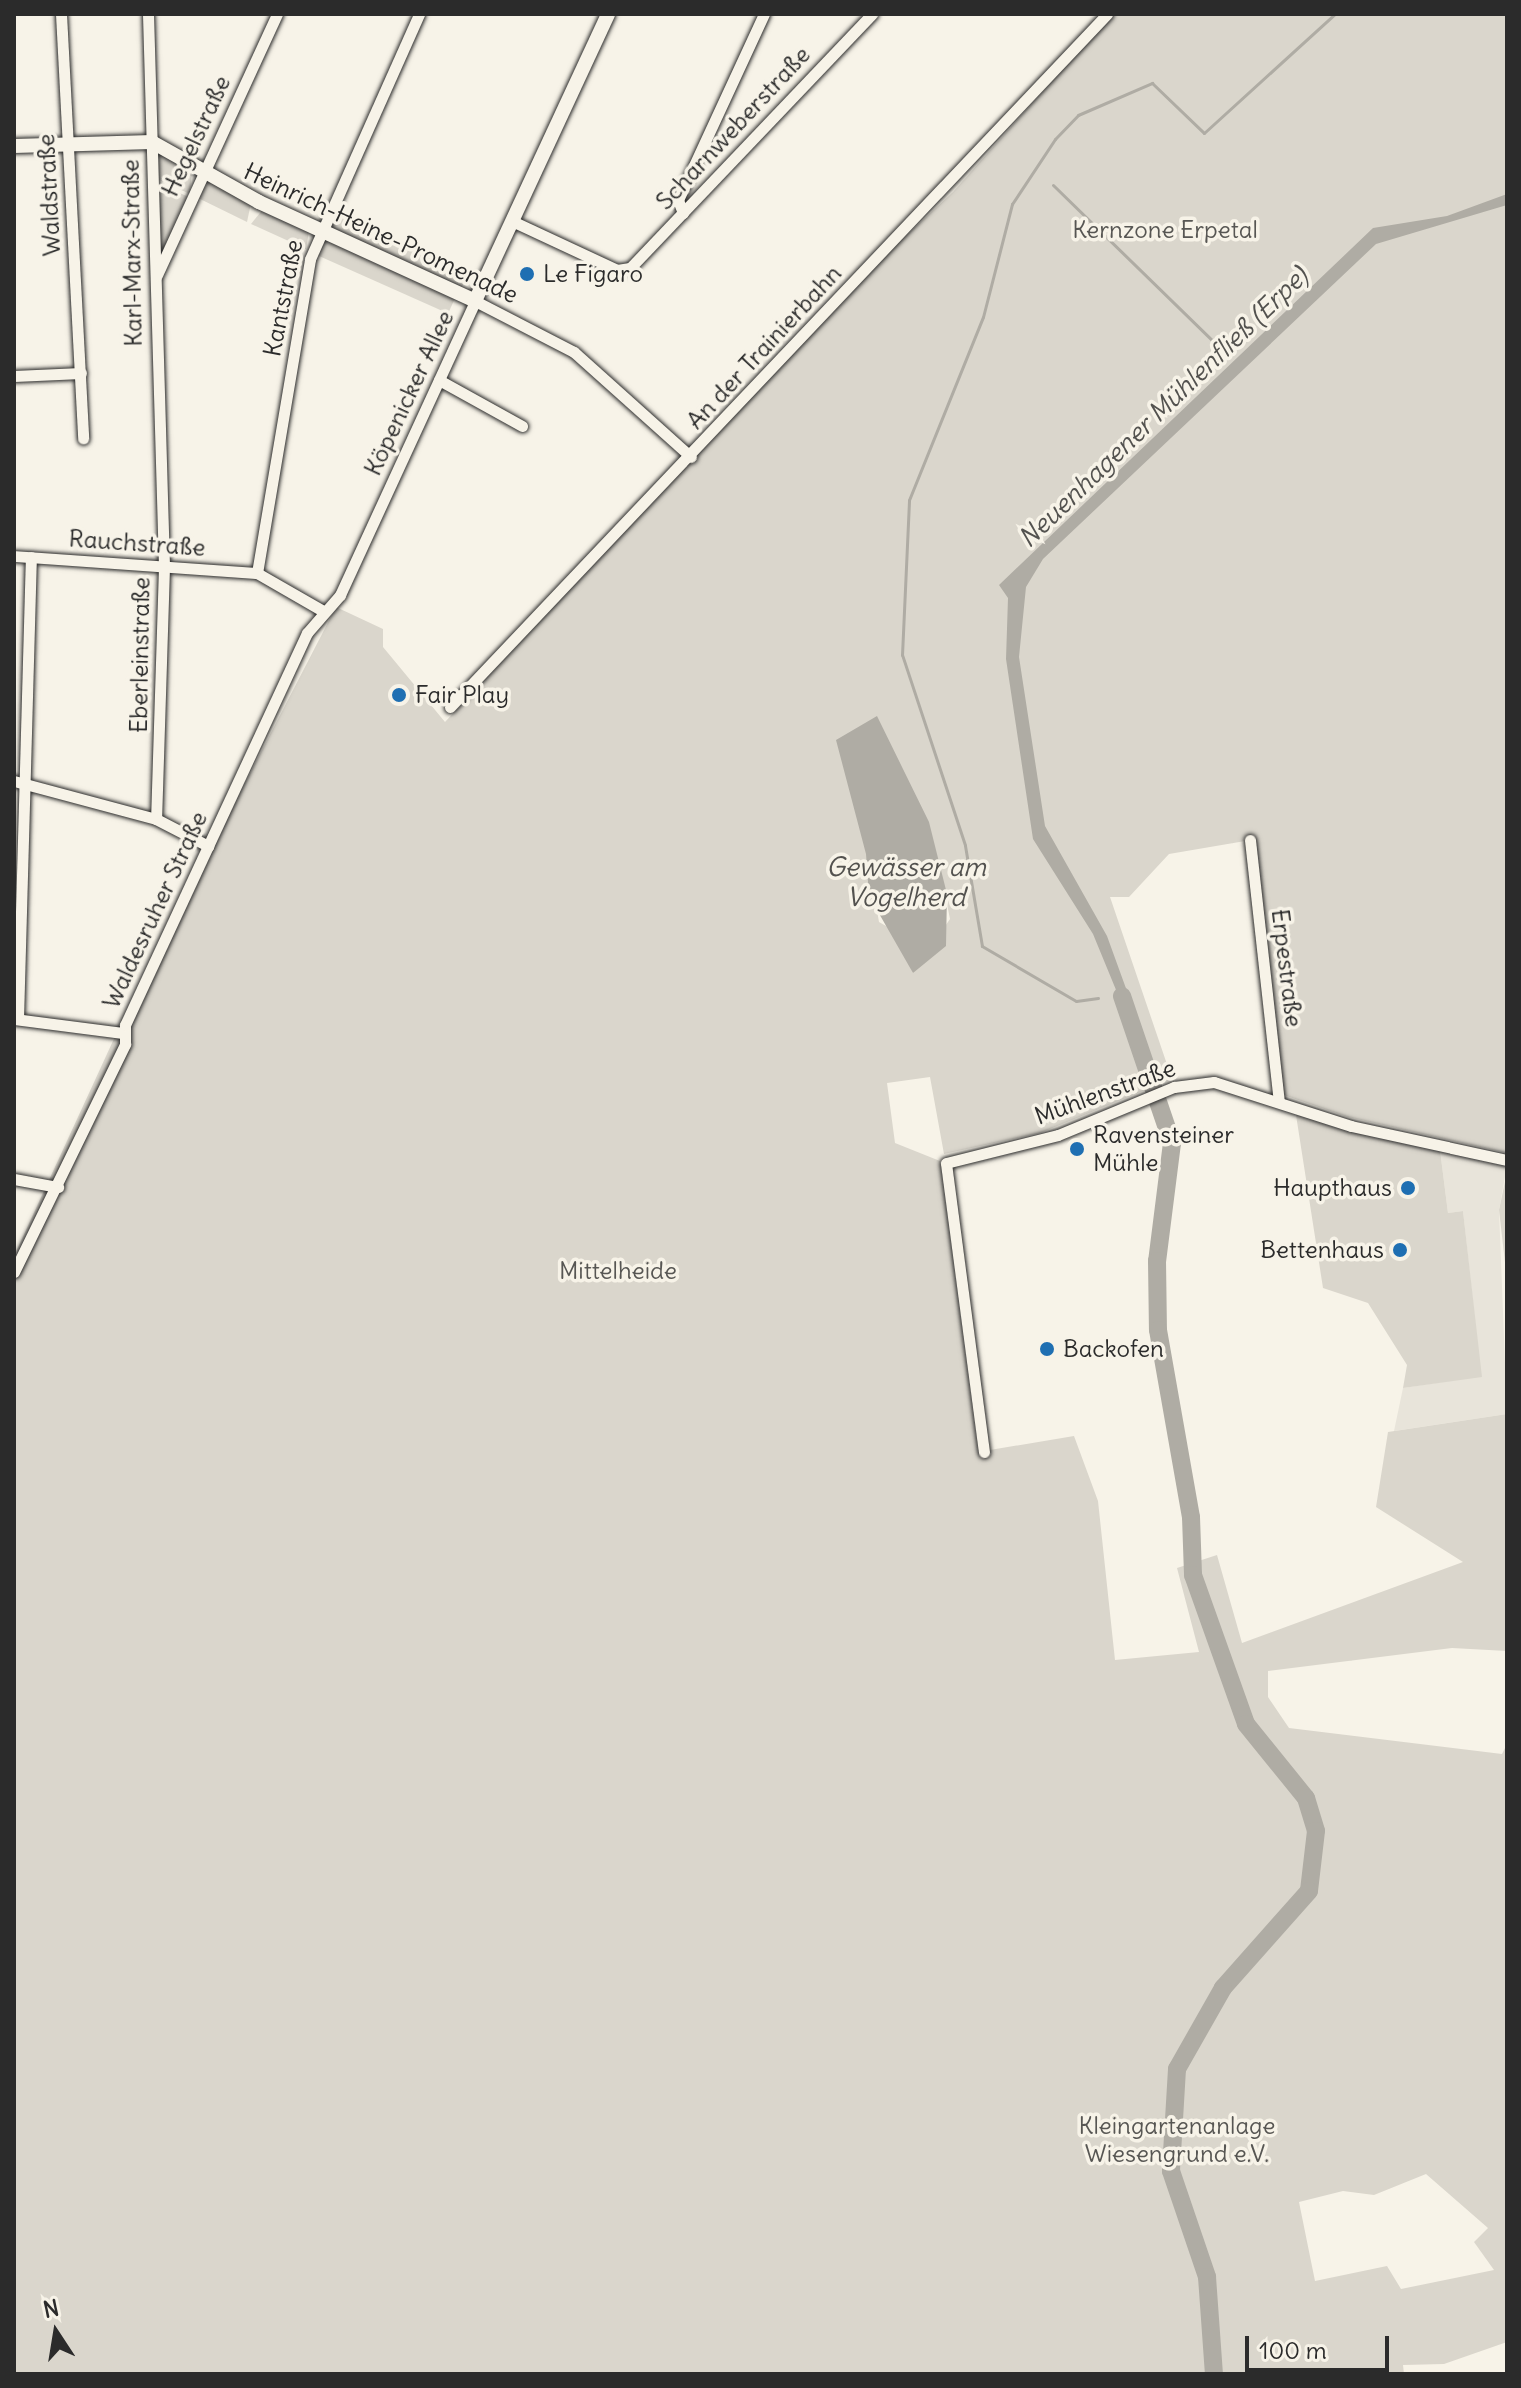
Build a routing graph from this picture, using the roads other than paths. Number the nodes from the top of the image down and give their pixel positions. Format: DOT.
graph roads {
  1 [pos="61,14"];
  2 [pos="148,14"];
  3 [pos="277,14"];
  4 [pos="419,14"];
  5 [pos="608,14"];
  6 [pos="764,14"];
  7 [pos="872,14"];
  8 [pos="1107,14"];
  9 [pos="152,142"];
  10 [pos="68,143"];
  11 [pos="15,146"];
  12 [pos="204,171"];
  13 [pos="683,213"];
  14 [pos="512,221"];
  15 [pos="318,231"];
  16 [pos="156,277"];
  17 [pos="475,301"];
  18 [pos="81,373"];
  19 [pos="14,376"];
  20 [pos="439,380"];
  21 [pos="522,426"];
  22 [pos="83,438"];
  23 [pos="691,457"];
  24 [pos="160,491"];
  25 [pos="14,556"];
  26 [pos="31,557"];
  27 [pos="164,567"];
  28 [pos="257,573"];
  29 [pos="323,611"];
  30 [pos="450,707"];
  31 [pos="14,781"];
  32 [pos="29,783"];
  33 [pos="156,819"];
  34 [pos="1250,840"];
  35 [pos="208,846"];
  36 [pos="16,1019"];
  37 [pos="123,1033"];
  38 [pos="1279,1101"];
  39 [pos="1507,1160"];
  40 [pos="14,1179"];
  41 [pos="58,1187"];
  42 [pos="14,1272"];
  43 [pos="984,1452"];
  1 -- 10 [label="street, Waldstraße"];
  2 -- 9 [label="street, Karl-Marx-Straße"];
  3 -- 12 [label="street, Hegelstraße"];
  4 -- 15 [label="street, Kantstraße"];
  5 -- 14 [label="street, Köpenicker Allee"];
  6 -- 13 [label="street"];
  7 -- 13 [label="street, Scharnweberstraße"];
  8 -- 23 [label="street, An der Trainierbahn"];
  9 -- 10 [label="street, Heinrich-Heine-Promenade"];
  9 -- 12 [label="street, Heinrich-Heine-Promenade"];
  9 -- 16 [label="street, Karl-Marx-Straße"];
  10 -- 11 [label="street, Heinrich-Heine-Promenade"];
  10 -- 18 [label="street, Waldstraße"];
  12 -- 15 [label="street, Heinrich-Heine-Promenade"];
  12 -- 16 [label="street, Hegelstraße"];
  13 -- 14 [label="street, Scharnweberstraße"];
  14 -- 17 [label="street, Köpenicker Allee"];
  15 -- 17 [label="street, Heinrich-Heine-Promenade"];
  15 -- 28 [label="street, Kantstraße"];
  16 -- 24 [label="street, Karl-Marx-Straße"];
  17 -- 20 [label="street, Köpenicker Allee"];
  17 -- 23 [label="street, Heinrich-Heine-Promenade"];
  18 -- 19 [label="street"];
  18 -- 22 [label="street, Waldstraße"];
  20 -- 21 [label="street"];
  20 -- 29 [label="street, Köpenicker Allee"];
  23 -- 30 [label="street, An der Trainierbahn"];
  24 -- 27 [label="street, Eberleinstraße"];
  25 -- 26 [label="street, Rauchstraße"];
  26 -- 27 [label="street, Rauchstraße"];
  26 -- 32 [label="street"];
  27 -- 28 [label="street, Rauchstraße"];
  27 -- 33 [label="street, Eberleinstraße"];
  28 -- 29 [label="street, Rauchstraße"];
  29 -- 35 [label="street, Waldesruher Straße"];
  31 -- 32 [label="street"];
  32 -- 33 [label="street"];
  32 -- 36 [label="street"];
  33 -- 35 [label="street"];
  34 -- 38 [label="street, Erpestraße"];
  35 -- 37 [label="street, Waldesruher Straße"];
  36 -- 37 [label="street"];
  37 -- 41 [label="street, Waldesruher Straße"];
  38 -- 39 [label="street, Mühlenstraße"];
  38 -- 43 [label="street, Mühlenstraße"];
  40 -- 41 [label="street"];
  41 -- 42 [label="street, Waldesruher Straße"];
}
